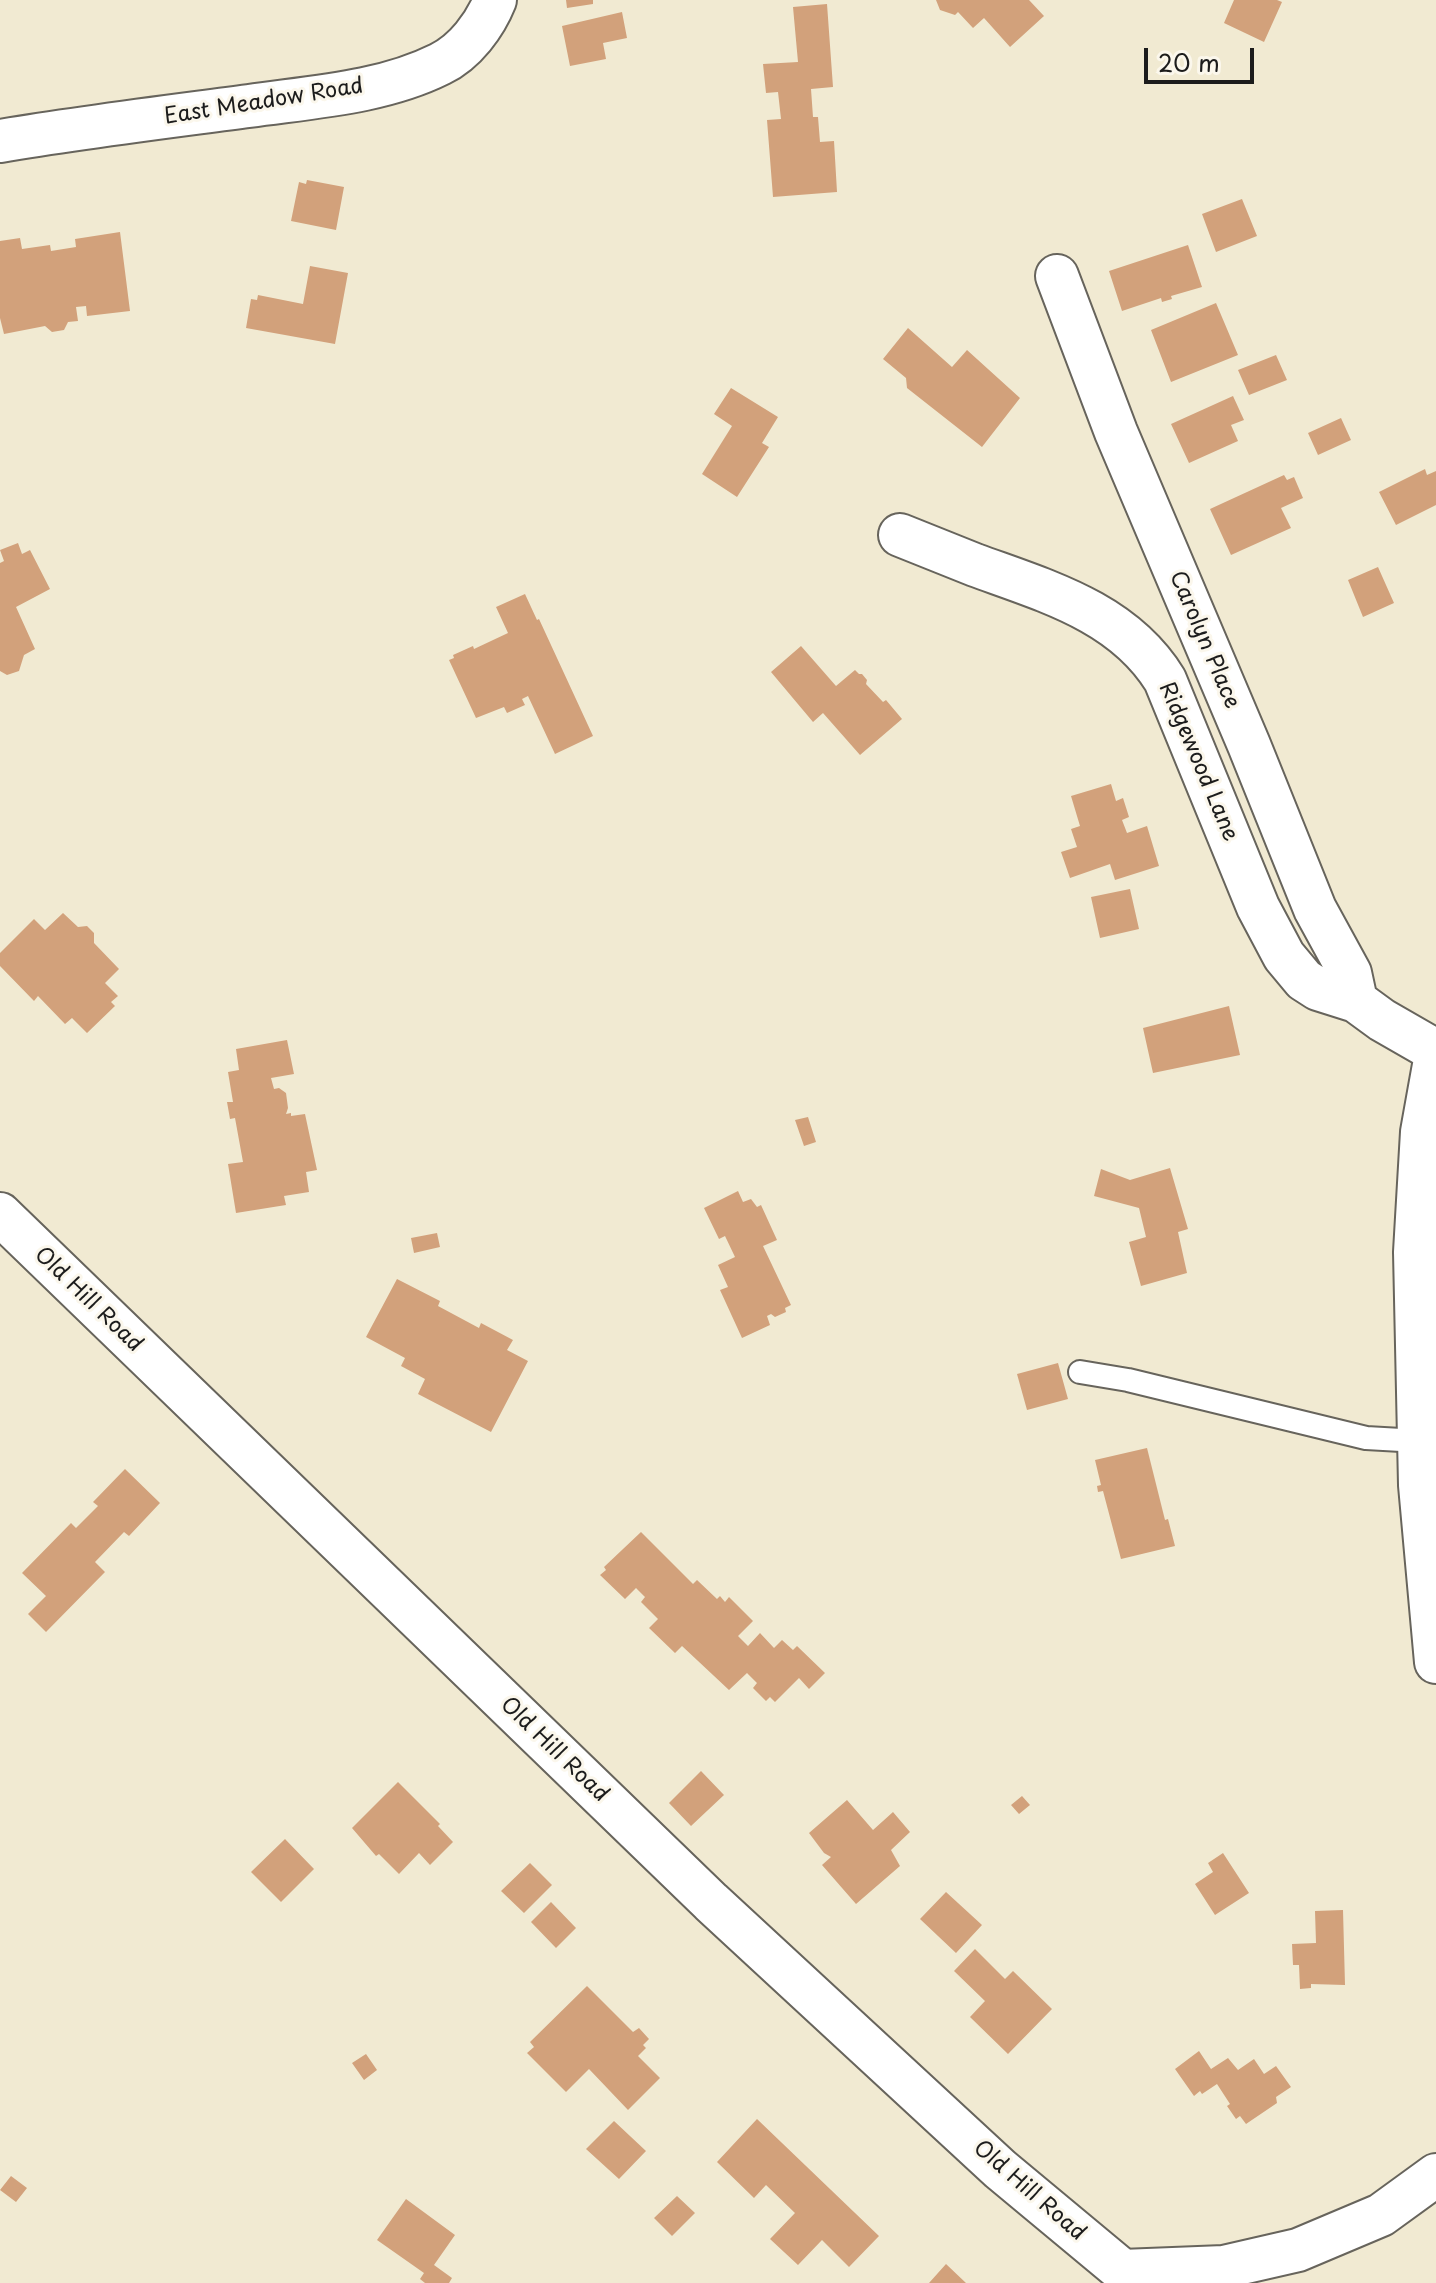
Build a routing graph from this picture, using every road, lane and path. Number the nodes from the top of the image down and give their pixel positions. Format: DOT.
graph roads {
  1 [pos="495,0"];
  2 [pos="0,141"];
  3 [pos="1057,276"];
  4 [pos="900,535"];
  5 [pos="1356,1001"];
  6 [pos="1436,1053"];
  7 [pos="0,1214"];
  8 [pos="1080,1372"];
  9 [pos="1419,1441"];
  10 [pos="1436,1662"];
  11 [pos="1436,2175"];
  12 [pos="1130,2277"];
  1 -- 2 [label="street, East Meadow Road"];
  3 -- 5 [label="street, Carolyn Place"];
  4 -- 5 [label="street, Ridgewood Lane"];
  5 -- 6 [label="street, Ridgewood Lane"];
  6 -- 9 [label="street"];
  7 -- 12 [label="street, Old Hill Road"];
  8 -- 9 [label="lane"];
  9 -- 10 [label="street"];
  11 -- 12 [label="street, Old Hill Road"];
}
